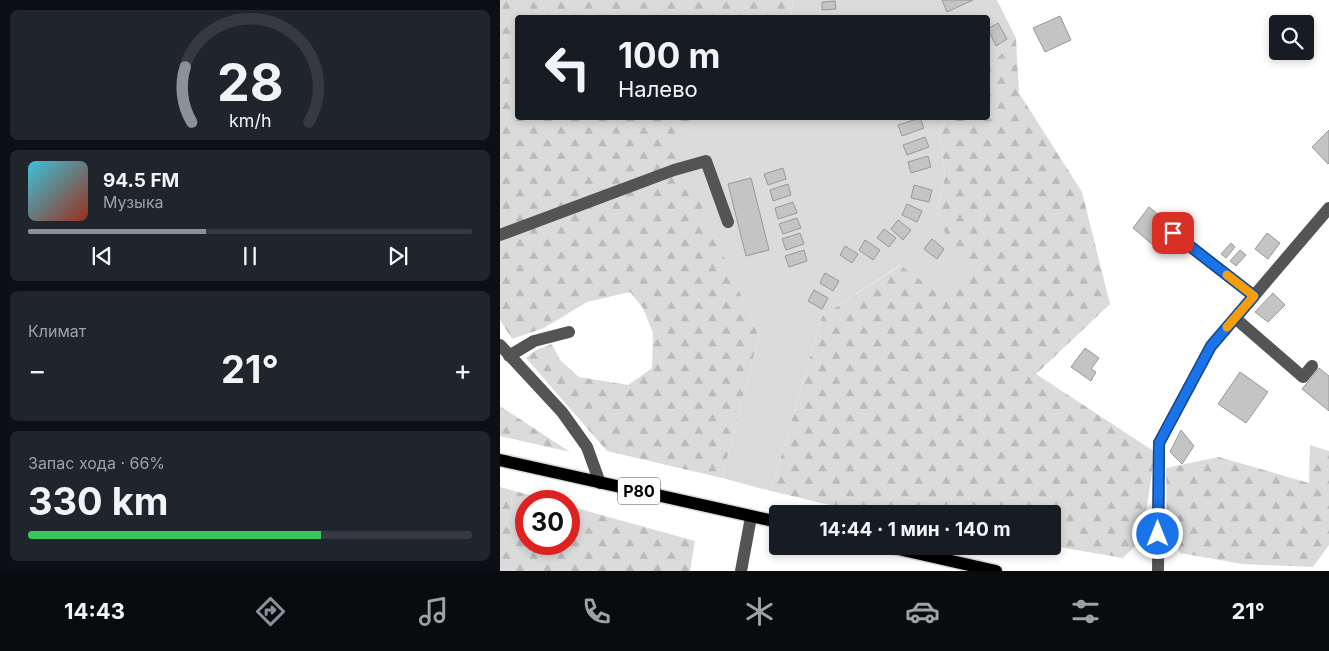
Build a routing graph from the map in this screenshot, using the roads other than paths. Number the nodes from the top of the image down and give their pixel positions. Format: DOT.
graph roads {
  1 [pos="1329,208"];
  2 [pos="728,222"];
  3 [pos="1173,233"];
  4 [pos="500,235"];
  5 [pos="1254,296"];
  6 [pos="1235,318"];
  7 [pos="569,332"];
  8 [pos="500,345"];
  9 [pos="510,356"];
  10 [pos="1312,366"];
  11 [pos="500,460"];
  12 [pos="600,483"];
  13 [pos="751,516"];
  14 [pos="769,520"];
  15 [pos="925,555"];
  16 [pos="740,571"];
  17 [pos="996,571"];
  18 [pos="1158,571"];
  1 -- 5 [label="street"];
  2 -- 4 [label="street"];
  3 -- 5 [label="street"];
  5 -- 6 [label="street"];
  6 -- 10 [label="street"];
  6 -- 18 [label="street"];
  7 -- 9 [label="street"];
  8 -- 9 [label="street"];
  9 -- 12 [label="street"];
  11 -- 12 [label="main road, Р80"];
  12 -- 13 [label="main road, Р80"];
  13 -- 14 [label="main road, Р80"];
  13 -- 16 [label="street"];
  15 -- 17 [label="main road"];
}
